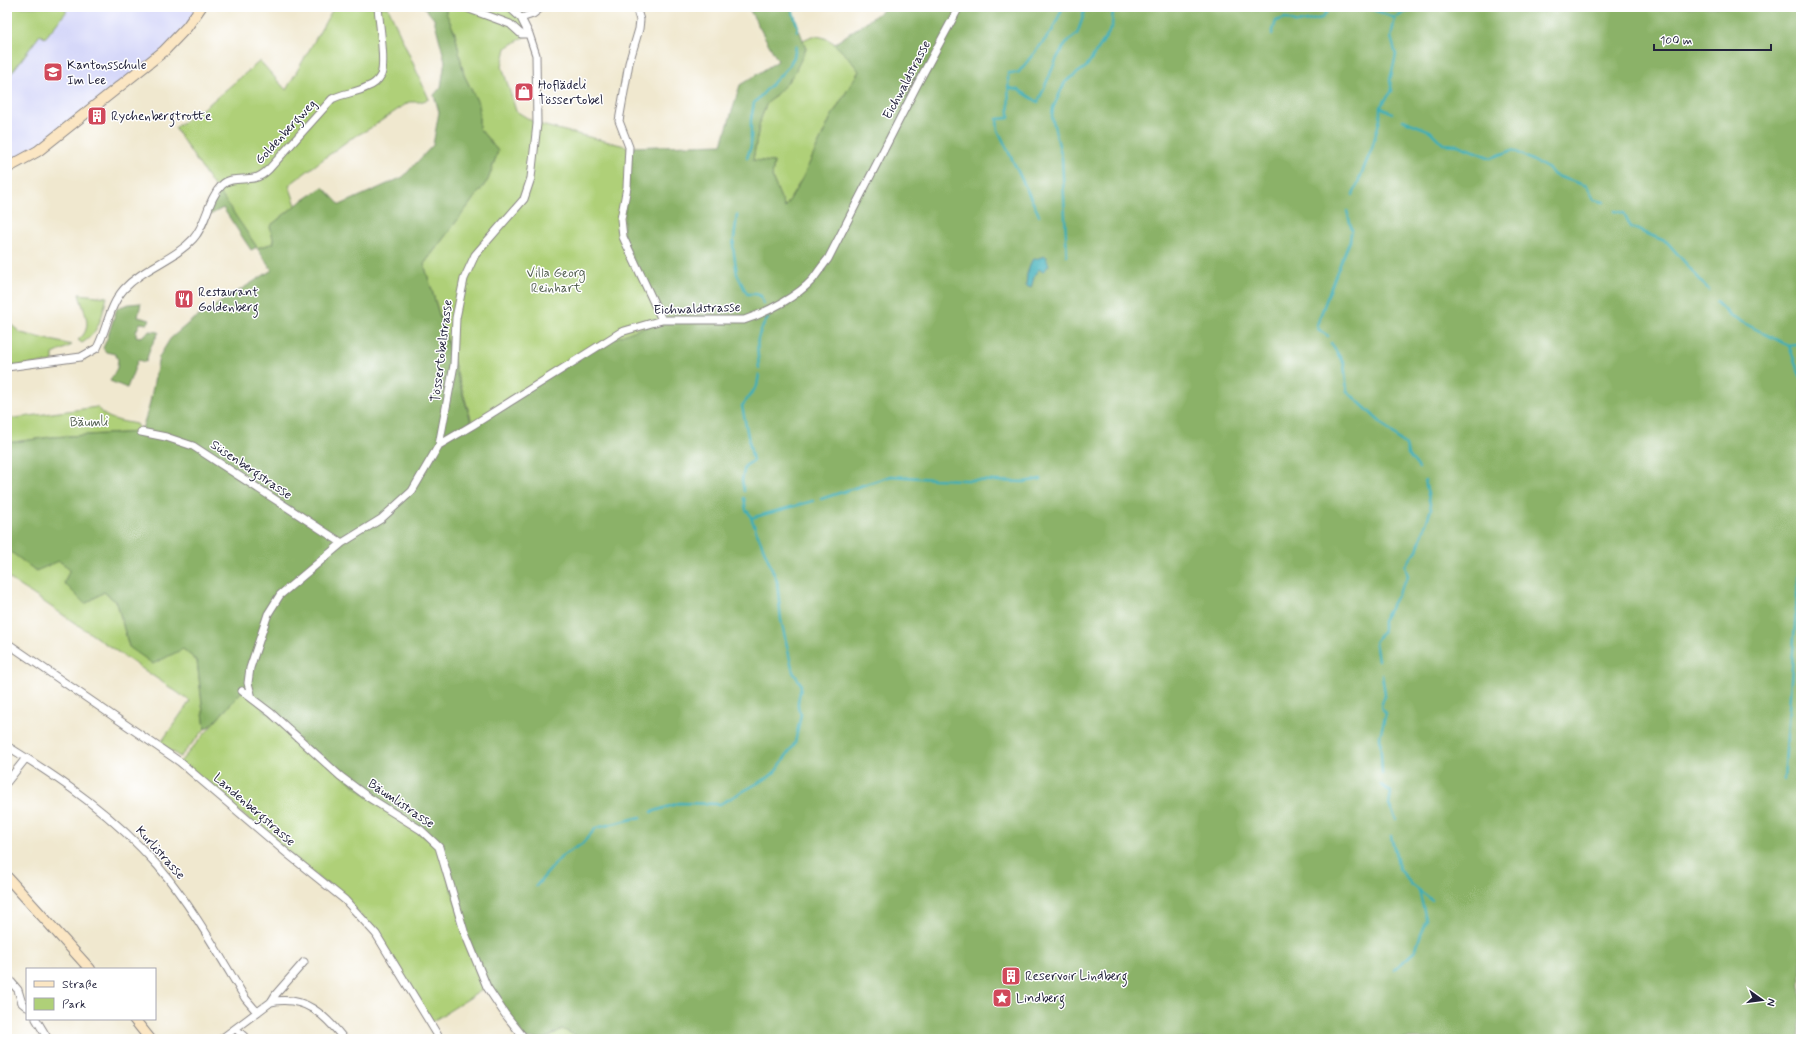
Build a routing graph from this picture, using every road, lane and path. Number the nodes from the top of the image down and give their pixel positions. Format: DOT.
graph roads {
  1 [pos="201,7"];
  2 [pos="378,7"];
  3 [pos="464,7"];
  4 [pos="508,7"];
  5 [pos="542,7"];
  6 [pos="636,7"];
  7 [pos="959,7"];
  8 [pos="521,18"];
  9 [pos="529,34"];
  10 [pos="7,168"];
  11 [pos="662,320"];
  12 [pos="7,367"];
  13 [pos="141,432"];
  14 [pos="439,445"];
  15 [pos="342,543"];
  16 [pos="7,643"];
  17 [pos="242,691"];
  18 [pos="252,698"];
  19 [pos="7,746"];
  20 [pos="26,758"];
  21 [pos="7,782"];
  22 [pos="7,877"];
  23 [pos="304,962"];
  24 [pos="89,968"];
  25 [pos="7,977"];
  26 [pos="271,1002"];
  27 [pos="26,1006"];
  28 [pos="257,1012"];
  29 [pos="37,1020"];
  30 [pos="135,1020"];
  31 [pos="236,1029"];
  32 [pos="48,1039"];
  33 [pos="150,1039"];
  34 [pos="221,1039"];
  35 [pos="247,1039"];
  36 [pos="344,1039"];
  37 [pos="440,1039"];
  38 [pos="525,1039"];
  1 -- 10 [label="street"];
  2 -- 12 [label="street, Goldenbergweg"];
  3 -- 9 [label="street"];
  4 -- 8 [label="street, Tössertobelstrasse"];
  5 -- 8 [label="street"];
  6 -- 11 [label="street"];
  7 -- 11 [label="street, Eichwaldstrasse"];
  8 -- 9 [label="street, Tössertobelstrasse"];
  9 -- 14 [label="street, Tössertobelstrasse"];
  11 -- 14 [label="street, Eichwaldstrasse"];
  13 -- 15 [label="street, Süsenbergstrasse"];
  14 -- 15 [label="street, Tössertobelstrasse"];
  15 -- 18 [label="street, Tössertobelstrasse"];
  16 -- 37 [label="street, Landenbergstrasse"];
  17 -- 18 [label="street, Bäumlistrasse"];
  18 -- 38 [label="street, Bäumlistrasse"];
  19 -- 20 [label="street, Kurlistrasse"];
  20 -- 21 [label="street"];
  20 -- 28 [label="street, Kurlistrasse"];
  22 -- 24 [label="street"];
  23 -- 26 [label="street"];
  25 -- 27 [label="street"];
  26 -- 28 [label="street"];
  26 -- 36 [label="street"];
  28 -- 31 [label="street"];
  29 -- 32 [label="street"];
  30 -- 33 [label="street"];
  31 -- 34 [label="street"];
  31 -- 35 [label="street"];
}
